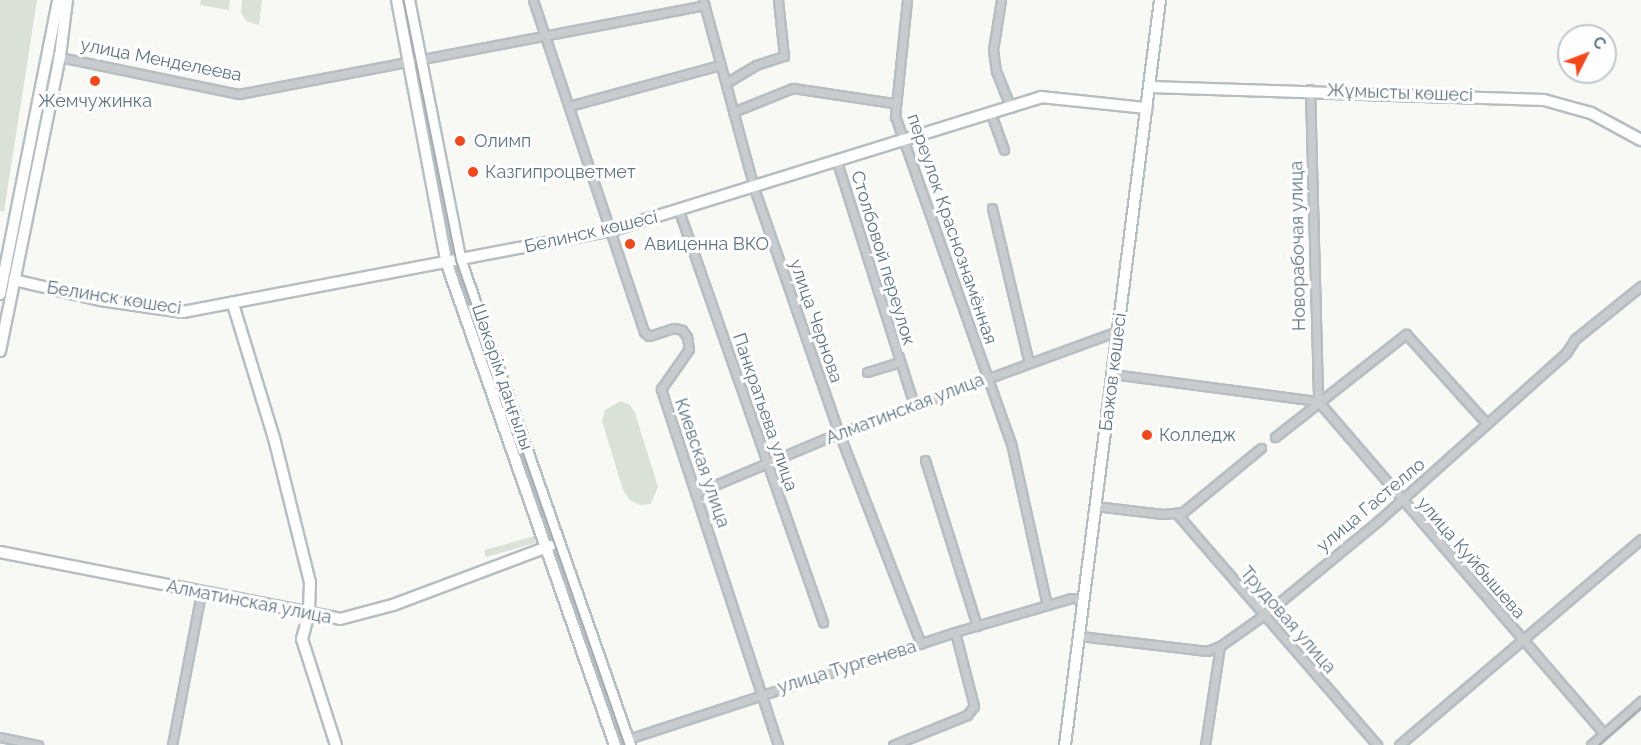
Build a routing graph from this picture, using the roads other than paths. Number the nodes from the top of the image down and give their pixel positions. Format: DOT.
graph roads {
  1 [pos="58,0"];
  2 [pos="67,0"];
  3 [pos="397,0"];
  4 [pos="409,0"];
  5 [pos="533,0"];
  6 [pos="778,0"];
  7 [pos="907,0"];
  8 [pos="1001,0"];
  9 [pos="1160,0"];
  10 [pos="704,3"];
  11 [pos="544,33"];
  12 [pos="55,56"];
  13 [pos="419,57"];
  14 [pos="406,59"];
  15 [pos="720,65"];
  16 [pos="726,83"];
  17 [pos="1150,87"];
  18 [pos="1310,89"];
  19 [pos="893,103"];
  20 [pos="569,106"];
  21 [pos="1011,108"];
  22 [pos="1146,108"];
  23 [pos="734,112"];
  24 [pos="991,114"];
  25 [pos="1641,140"];
  26 [pos="902,142"];
  27 [pos="1004,150"];
  28 [pos="837,162"];
  29 [pos="754,188"];
  30 [pos="992,208"];
  31 [pos="679,210"];
  32 [pos="609,231"];
  33 [pos="9,255"];
  34 [pos="461,262"];
  35 [pos="447,264"];
  36 [pos="5,278"];
  37 [pos="1641,286"];
  38 [pos="0,294"];
  39 [pos="233,304"];
  40 [pos="1117,331"];
  41 [pos="0,351"];
  42 [pos="899,362"];
  43 [pos="1029,363"];
  44 [pos="867,372"];
  45 [pos="1112,374"];
  46 [pos="988,377"];
  47 [pos="1318,401"];
  48 [pos="914,405"];
  49 [pos="1487,424"];
  50 [pos="839,433"];
  51 [pos="1275,437"];
  52 [pos="1261,448"];
  53 [pos="925,460"];
  54 [pos="767,464"];
  55 [pos="696,493"];
  56 [pos="1401,500"];
  57 [pos="1095,506"];
  58 [pos="1177,514"];
  59 [pos="1641,539"];
  60 [pos="559,543"];
  61 [pos="545,548"];
  62 [pos="0,552"];
  63 [pos="201,594"];
  64 [pos="1083,600"];
  65 [pos="1047,604"];
  66 [pos="309,613"];
  67 [pos="1264,615"];
  68 [pos="823,623"];
  69 [pos="977,626"];
  70 [pos="955,632"];
  71 [pos="1080,636"];
  72 [pos="1521,639"];
  73 [pos="921,644"];
  74 [pos="1220,646"];
  75 [pos="762,693"];
  76 [pos="1641,701"];
  77 [pos="1604,733"];
  78 [pos="0,737"];
  79 [pos="629,742"];
  80 [pos="614,744"];
  81 [pos="38,745"];
  82 [pos="172,745"];
  83 [pos="336,745"];
  84 [pos="778,745"];
  85 [pos="893,745"];
  86 [pos="1065,745"];
  87 [pos="1205,745"];
  88 [pos="1377,745"];
  89 [pos="1399,745"];
  90 [pos="1591,745"];
  1 -- 12 [label="main road"];
  2 -- 12 [label="main road"];
  3 -- 14 [label="main road, Шәкәрім даңғылы"];
  4 -- 13 [label="main road, Шәкәрім даңғылы"];
  5 -- 11 [label="street, Киевская улица"];
  6 -- 16 [label="street"];
  7 -- 19 [label="street, переулок Краснознамённая"];
  8 -- 21 [label="street"];
  9 -- 17 [label="main road, Бажов көшесі"];
  10 -- 11 [label="street, улица Менделеева"];
  10 -- 15 [label="street, улица Чернова"];
  11 -- 13 [label="street, улица Менделеева"];
  11 -- 20 [label="street, Киевская улица"];
  12 -- 14 [label="street, улица Менделеева"];
  12 -- 33 [label="main road"];
  13 -- 14 [label="street, улица Менделеева"];
  13 -- 34 [label="main road, Шәкәрім даңғылы"];
  14 -- 35 [label="main road, Шәкәрім даңғылы"];
  15 -- 16 [label="street, улица Чернова"];
  15 -- 20 [label="street"];
  16 -- 23 [label="street, улица Чернова"];
  17 -- 18 [label="main road, Жұмысты көшесі"];
  17 -- 22 [label="main road, Бажов көшесі"];
  18 -- 25 [label="main road, Жұмысты көшесі"];
  18 -- 47 [label="street, Новорабочая улица"];
  19 -- 23 [label="street"];
  19 -- 26 [label="street, переулок Краснознамённая"];
  20 -- 32 [label="street, Киевская улица"];
  21 -- 22 [label="main road, Белинск көшесі"];
  21 -- 24 [label="main road, Белинск көшесі"];
  22 -- 40 [label="main road, Бажов көшесі"];
  23 -- 29 [label="street, улица Чернова"];
  24 -- 26 [label="main road, Белинск көшесі"];
  24 -- 27 [label="street"];
  26 -- 28 [label="main road, Белинск көшесі"];
  26 -- 46 [label="street, переулок Краснознамённая"];
  28 -- 29 [label="main road, Белинск көшесі"];
  28 -- 42 [label="street, Столбовой переулок"];
  29 -- 31 [label="main road, Белинск көшесі"];
  29 -- 50 [label="street, улица Чернова"];
  30 -- 43 [label="street"];
  31 -- 32 [label="main road, Белинск көшесі"];
  31 -- 54 [label="street, Панкратьева улица"];
  32 -- 34 [label="main road, Белинск көшесі"];
  32 -- 55 [label="street, Киевская улица"];
  33 -- 36 [label="main road"];
  34 -- 35 [label="main road, Белинск көшесі"];
  34 -- 60 [label="main road, Шәкәрім даңғылы"];
  35 -- 39 [label="main road, Белинск көшесі"];
  35 -- 61 [label="main road, Шәкәрім даңғылы"];
  36 -- 38 [label="main road"];
  36 -- 39 [label="main road, Белинск көшесі"];
  36 -- 41 [label="main road"];
  37 -- 49 [label="street, улица Гастелло"];
  39 -- 66 [label="main road"];
  40 -- 43 [label="street, Алматинская улица"];
  40 -- 45 [label="main road, Бажов көшесі"];
  42 -- 44 [label="street, Столбовой переулок"];
  42 -- 48 [label="street, Столбовой переулок"];
  43 -- 46 [label="street, Алматинская улица"];
  45 -- 47 [label="street"];
  45 -- 57 [label="main road, Бажов көшесі"];
  46 -- 48 [label="street, Алматинская улица"];
  46 -- 65 [label="street, переулок Краснознамённая"];
  47 -- 49 [label="street"];
  47 -- 51 [label="street"];
  47 -- 56 [label="street, улица Куйбышева"];
  48 -- 50 [label="street, Алматинская улица"];
  49 -- 56 [label="street, улица Гастелло"];
  50 -- 54 [label="street, Алматинская улица"];
  50 -- 73 [label="street, улица Чернова"];
  52 -- 58 [label="street"];
  53 -- 69 [label="street"];
  54 -- 55 [label="street, Алматинская улица"];
  54 -- 68 [label="street, Панкратьева улица"];
  55 -- 75 [label="street, Киевская улица"];
  56 -- 67 [label="street, улица Гастелло"];
  56 -- 72 [label="street, улица Куйбышева"];
  57 -- 58 [label="street"];
  57 -- 64 [label="main road, Бажов көшесі"];
  58 -- 67 [label="street, Трудовая улица"];
  59 -- 72 [label="street"];
  60 -- 61 [label="main road, Алматинская улица"];
  60 -- 79 [label="main road, Шәкәрім даңғылы"];
  61 -- 66 [label="main road, Алматинская улица"];
  61 -- 80 [label="main road, Шәкәрім даңғылы"];
  62 -- 63 [label="main road, Алматинская улица"];
  63 -- 66 [label="main road, Алматинская улица"];
  63 -- 82 [label="street"];
  64 -- 65 [label="street, улица Тургенева"];
  64 -- 71 [label="main road, Бажов көшесі"];
  65 -- 69 [label="street, улица Тургенева"];
  66 -- 83 [label="main road"];
  67 -- 74 [label="street, улица Гастелло"];
  67 -- 88 [label="street, Трудовая улица"];
  69 -- 70 [label="street, улица Тургенева"];
  70 -- 73 [label="street, улица Тургенева"];
  70 -- 85 [label="street"];
  71 -- 74 [label="street, улица Гастелло"];
  71 -- 86 [label="main road, Бажов көшесі"];
  72 -- 77 [label="street, улица Куйбышева"];
  72 -- 89 [label="street"];
  73 -- 75 [label="street, улица Тургенева"];
  74 -- 87 [label="street"];
  75 -- 79 [label="street, улица Тургенева"];
  75 -- 84 [label="street, Киевская улица"];
  76 -- 77 [label="street"];
  77 -- 90 [label="street"];
  78 -- 81 [label="street"];
  79 -- 80 [label="main road, улица Тургенева"];
}
